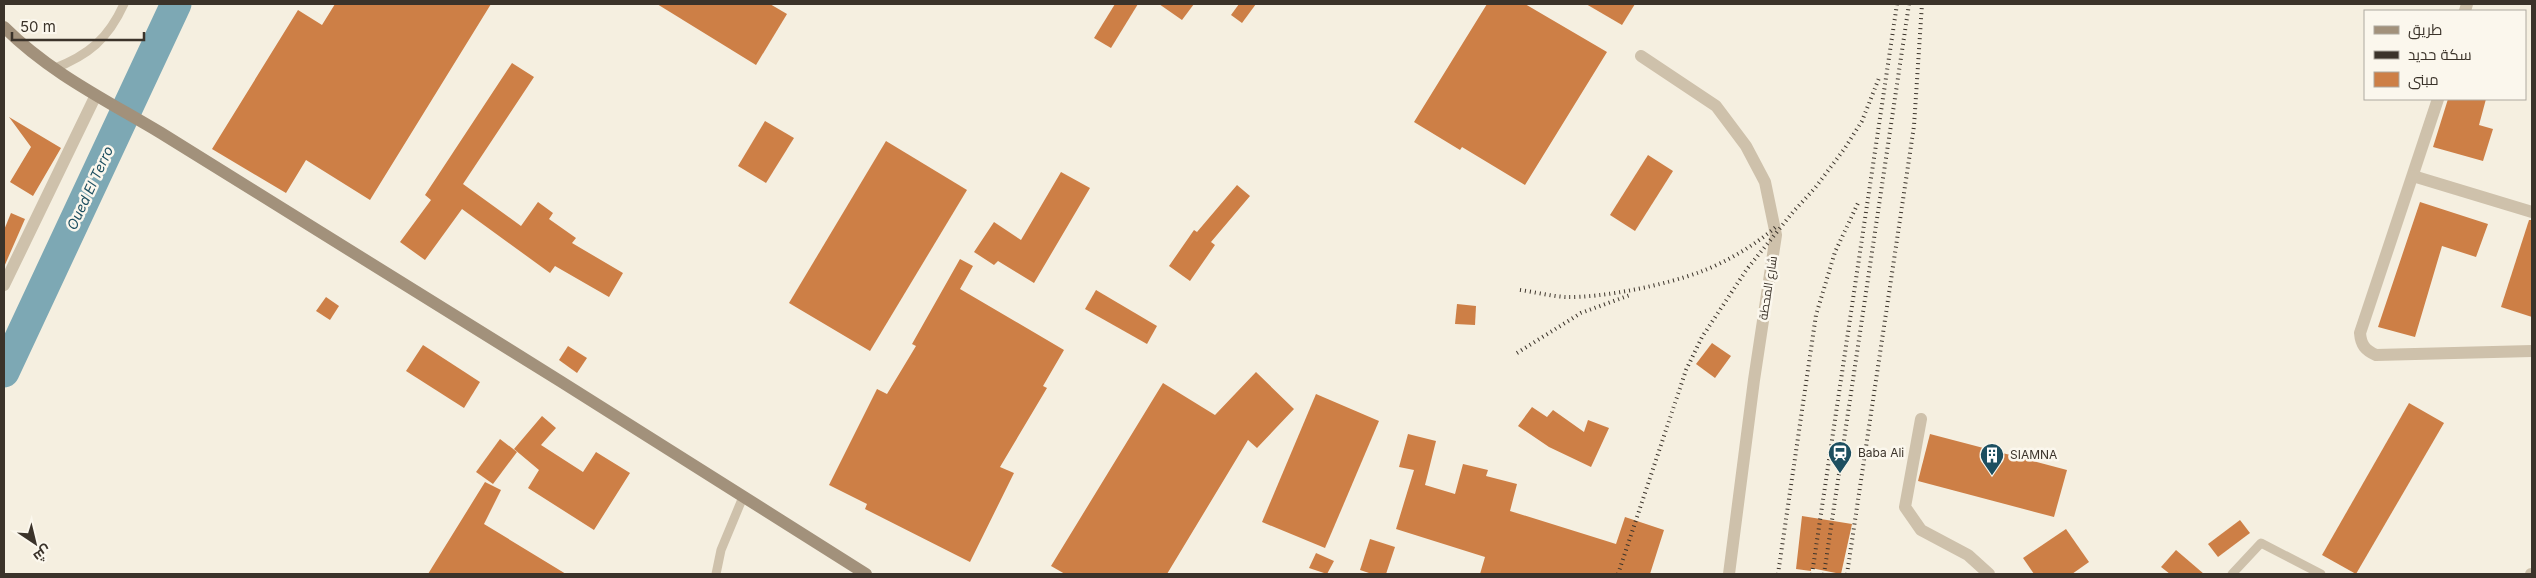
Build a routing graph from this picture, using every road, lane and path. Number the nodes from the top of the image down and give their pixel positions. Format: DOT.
graph roads {
  1 [pos="124,4"];
  2 [pos="4,27"];
  3 [pos="1641,56"];
  4 [pos="53,69"];
  5 [pos="100,99"];
  6 [pos="2438,100"];
  7 [pos="2413,176"];
  8 [pos="2532,212"];
  9 [pos="4,285"];
  10 [pos="2532,351"];
  11 [pos="1921,419"];
  12 [pos="743,497"];
  13 [pos="716,574"];
  14 [pos="866,574"];
  15 [pos="1729,574"];
  16 [pos="1988,574"];
  17 [pos="2232,574"];
  18 [pos="2321,574"];
  1 -- 4 [label="lane"];
  2 -- 4 [label="main road"];
  3 -- 15 [label="street, شارع المحطة"];
  4 -- 5 [label="main road"];
  5 -- 9 [label="street"];
  5 -- 12 [label="main road"];
  6 -- 7 [label="street"];
  7 -- 8 [label="street"];
  7 -- 10 [label="street"];
  11 -- 16 [label="street"];
  12 -- 13 [label="lane"];
  12 -- 14 [label="main road"];
  17 -- 18 [label="lane"];
}
